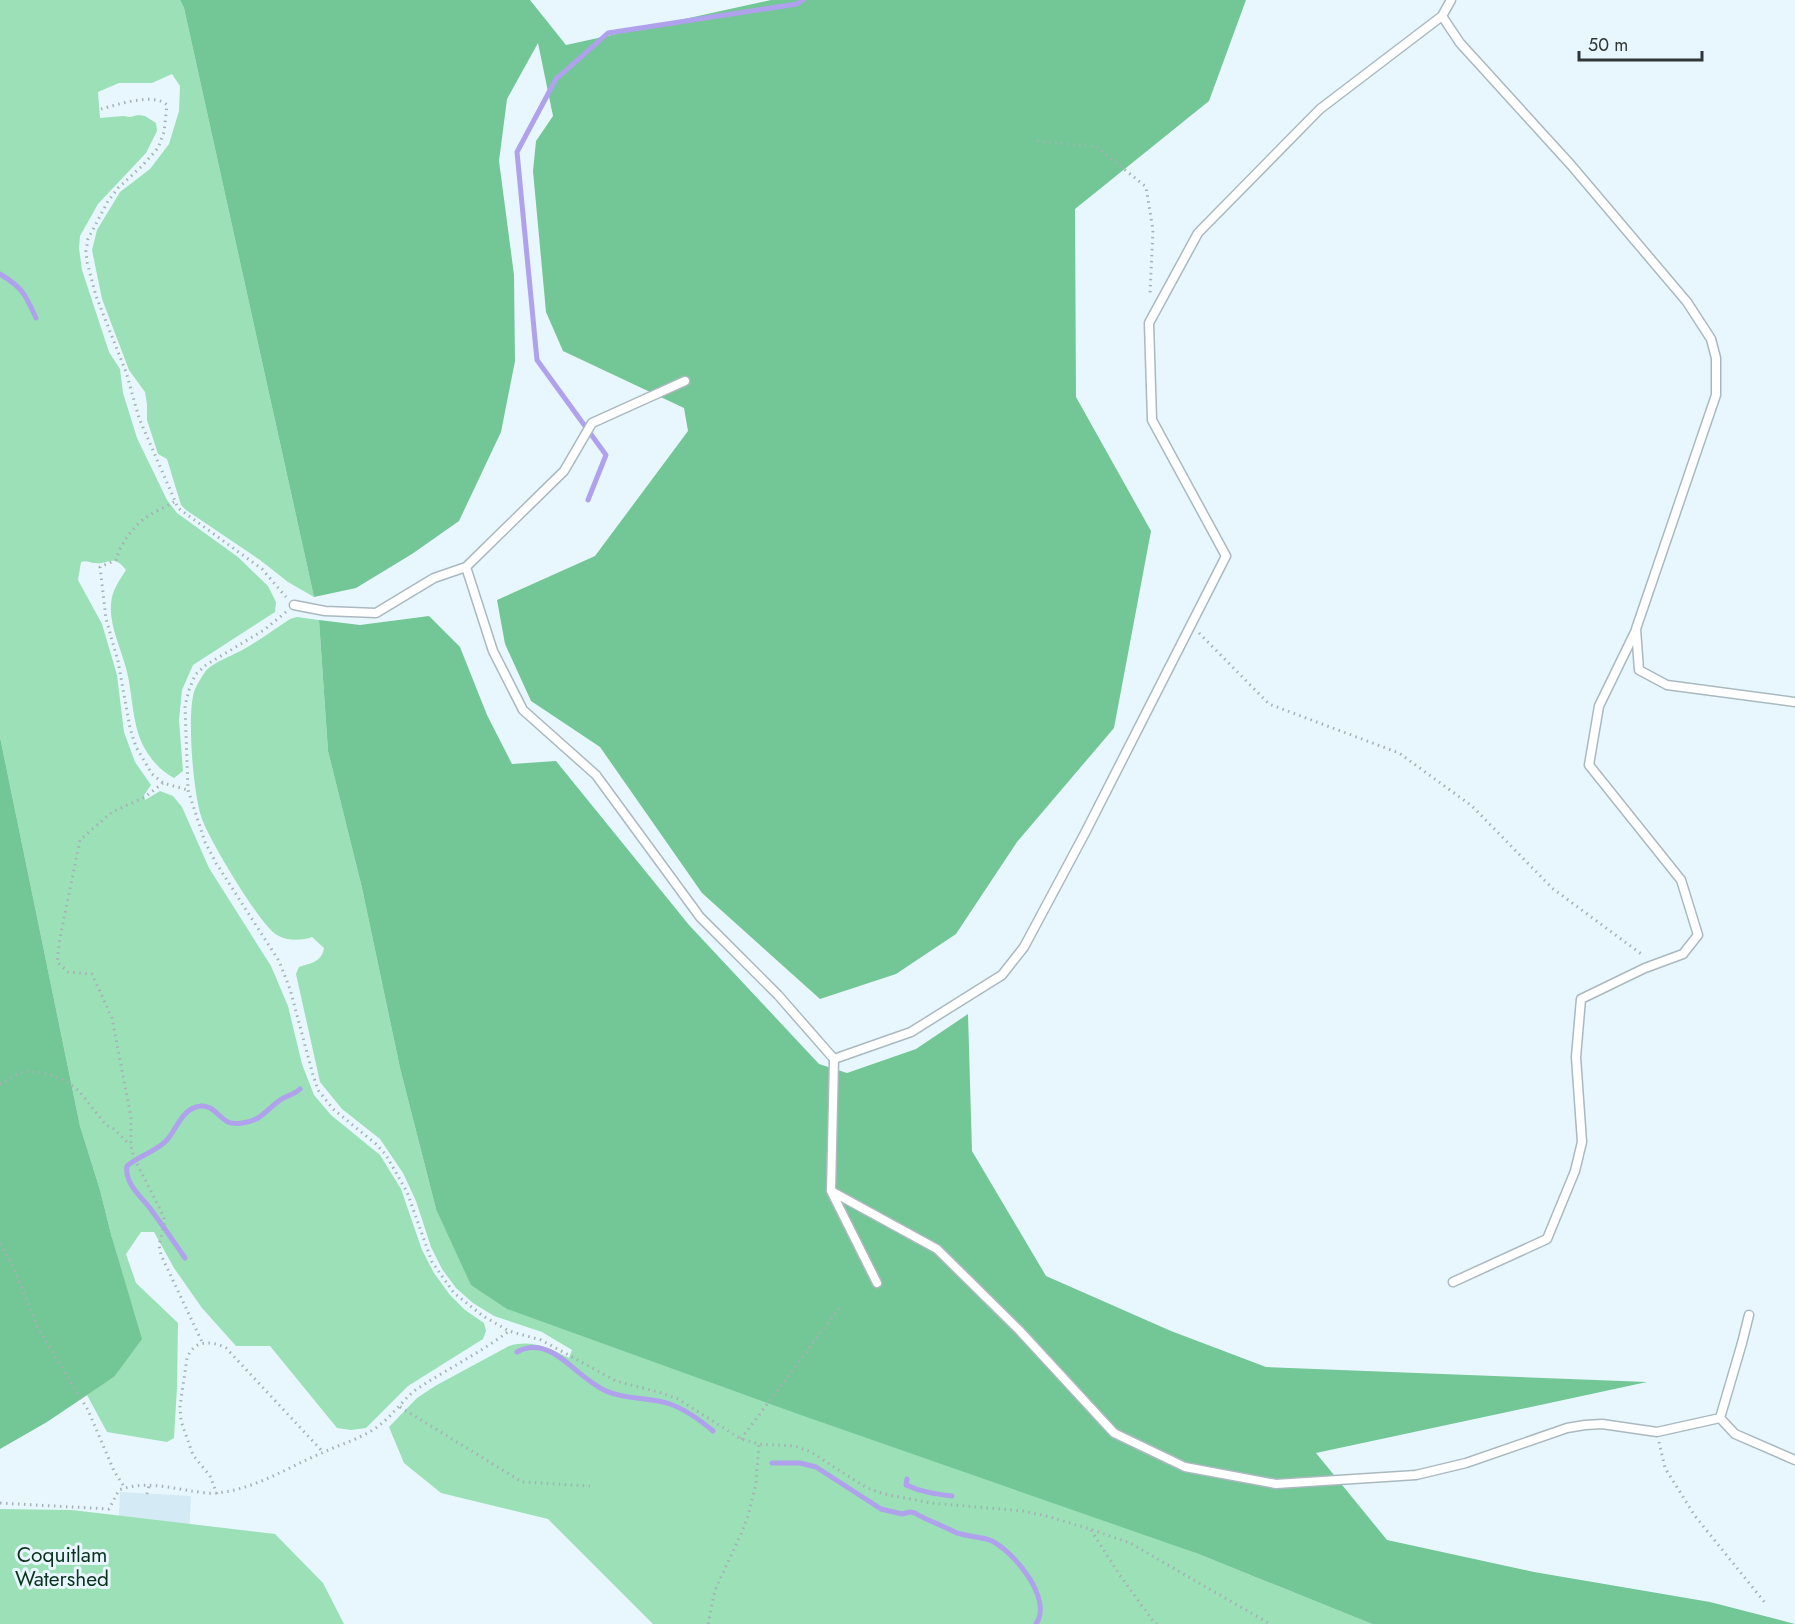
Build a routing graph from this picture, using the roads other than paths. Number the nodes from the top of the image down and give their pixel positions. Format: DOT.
graph roads {
  1 [pos="1451,0"];
  2 [pos="1442,16"];
  3 [pos="685,381"];
  4 [pos="466,567"];
  5 [pos="294,605"];
  6 [pos="1636,629"];
  7 [pos="1795,702"];
  8 [pos="834,1059"];
  9 [pos="831,1191"];
  10 [pos="1453,1282"];
  11 [pos="877,1283"];
  12 [pos="1749,1315"];
  13 [pos="1720,1418"];
  14 [pos="1795,1460"];
  1 -- 2 [label="lane"];
  2 -- 6 [label="lane"];
  2 -- 8 [label="lane"];
  3 -- 4 [label="lane"];
  4 -- 5 [label="lane"];
  4 -- 8 [label="lane"];
  6 -- 7 [label="lane"];
  6 -- 10 [label="lane"];
  8 -- 9 [label="lane"];
  9 -- 11 [label="lane"];
  9 -- 13 [label="lane"];
  12 -- 13 [label="lane"];
  13 -- 14 [label="lane"];
}
